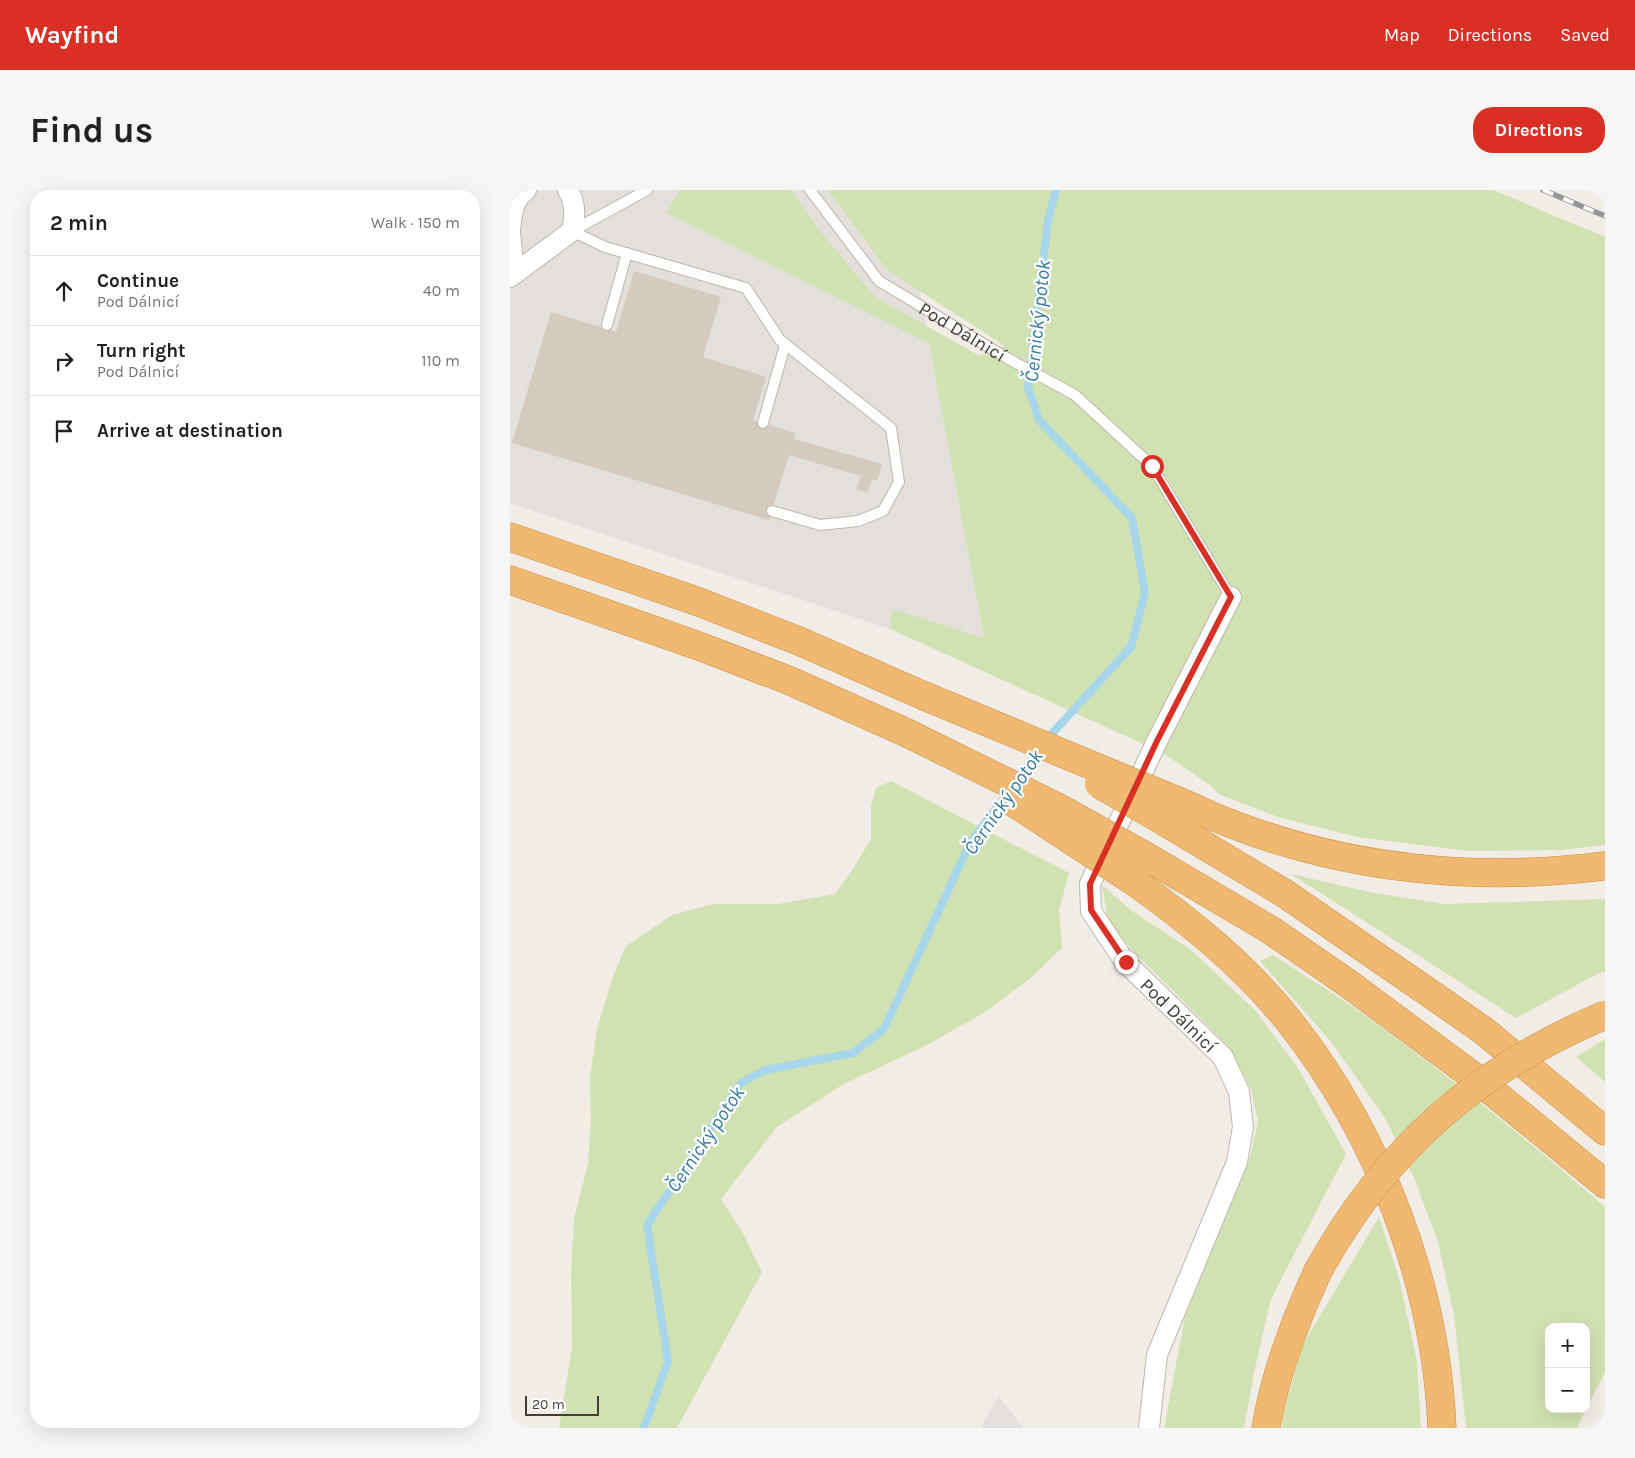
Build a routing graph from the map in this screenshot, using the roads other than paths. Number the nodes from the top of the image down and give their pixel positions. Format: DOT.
graph roads {
  1 [pos="526,190"];
  2 [pos="568,190"];
  3 [pos="648,190"];
  4 [pos="810,190"];
  5 [pos="510,230"];
  6 [pos="572,231"];
  7 [pos="627,253"];
  8 [pos="512,275"];
  9 [pos="607,324"];
  10 [pos="785,345"];
  11 [pos="762,423"];
  12 [pos="772,510"];
  13 [pos="510,537"];
  14 [pos="510,580"];
  15 [pos="1231,597"];
  16 [pos="905,732"];
  17 [pos="1174,812"];
  18 [pos="1605,866"];
  19 [pos="1605,1015"];
  20 [pos="1605,1131"];
  21 [pos="1605,1184"];
  22 [pos="1149,1428"];
  23 [pos="1266,1428"];
  24 [pos="1442,1428"];
  1 -- 5 [label="street"];
  2 -- 6 [label="street"];
  3 -- 6 [label="lane"];
  4 -- 15 [label="lane, Pod Dálnicí"];
  5 -- 8 [label="street"];
  6 -- 7 [label="lane"];
  6 -- 8 [label="street"];
  7 -- 9 [label="lane"];
  7 -- 10 [label="lane"];
  10 -- 11 [label="lane"];
  10 -- 12 [label="lane"];
  13 -- 17 [label="highway, bridge"];
  14 -- 16 [label="highway"];
  15 -- 22 [label="street, Pod Dálnicí"];
  16 -- 21 [label="highway, bridge"];
  16 -- 24 [label="highway, bridge"];
  17 -- 18 [label="highway"];
  17 -- 20 [label="highway"];
  19 -- 23 [label="highway, bridge"];
}
